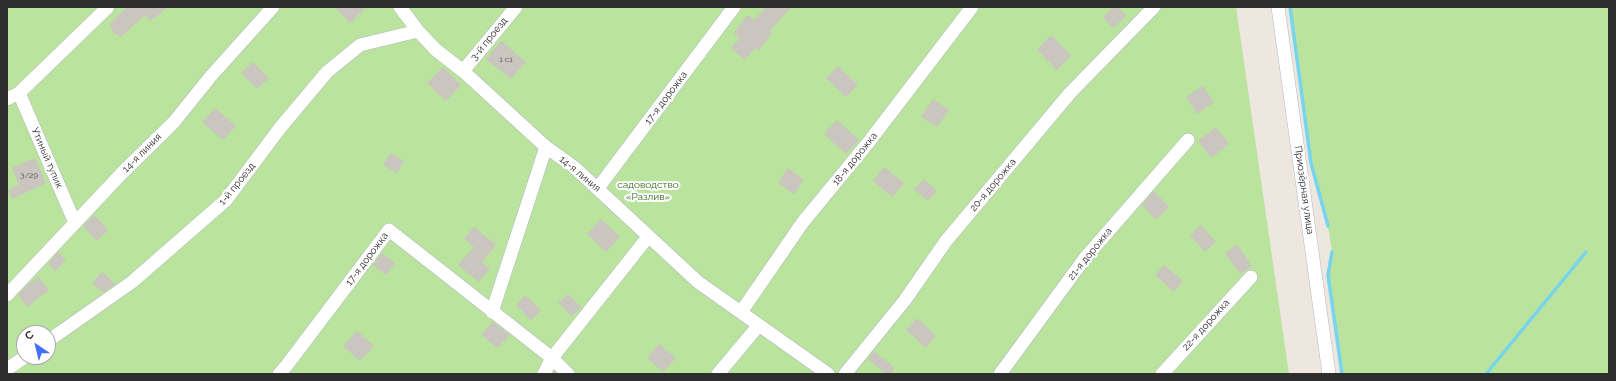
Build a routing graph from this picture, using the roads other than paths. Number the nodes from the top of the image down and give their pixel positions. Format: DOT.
graph roads {
  1 [pos="108,7"];
  2 [pos="273,7"];
  3 [pos="400,7"];
  4 [pos="516,7"];
  5 [pos="734,7"];
  6 [pos="972,7"];
  7 [pos="1154,7"];
  8 [pos="1278,7"];
  9 [pos="418,32"];
  10 [pos="463,71"];
  11 [pos="19,93"];
  12 [pos="7,99"];
  13 [pos="1188,140"];
  14 [pos="546,147"];
  15 [pos="598,188"];
  16 [pos="75,223"];
  17 [pos="648,237"];
  18 [pos="1251,277"];
  19 [pos="7,295"];
  20 [pos="492,312"];
  21 [pos="741,312"];
  22 [pos="759,325"];
  23 [pos="56,335"];
  24 [pos="552,358"];
  25 [pos="16,363"];
  26 [pos="7,369"];
  27 [pos="821,372"];
  28 [pos="279,374"];
  29 [pos="544,374"];
  30 [pos="568,374"];
  31 [pos="718,374"];
  32 [pos="845,374"];
  33 [pos="1000,374"];
  34 [pos="1162,374"];
  35 [pos="1329,374"];
  1 -- 11 [label="street"];
  2 -- 16 [label="street, 14-я линия"];
  3 -- 9 [label="street, 14-я линия"];
  4 -- 10 [label="street, 3-й проезд"];
  5 -- 15 [label="street, 17-я дорожка"];
  6 -- 21 [label="street, 18-я дорожка"];
  7 -- 32 [label="street, 20-я дорожка"];
  8 -- 35 [label="street, Приозёрная улица"];
  9 -- 10 [label="street, 14-я линия"];
  9 -- 23 [label="street, 1-й проезд"];
  10 -- 14 [label="street, 14-я линия"];
  11 -- 12 [label="street"];
  11 -- 16 [label="street, Утиный тупик"];
  13 -- 33 [label="street, 21-я дорожка"];
  14 -- 15 [label="street, 14-я линия"];
  14 -- 20 [label="street"];
  15 -- 17 [label="street, 14-я линия"];
  16 -- 19 [label="street, 14-я линия"];
  17 -- 21 [label="street, 14-я линия"];
  17 -- 24 [label="street"];
  18 -- 34 [label="street, 22-я дорожка"];
  20 -- 24 [label="street, 17-я дорожка"];
  20 -- 28 [label="street, 17-я дорожка"];
  21 -- 22 [label="street, 14-я линия"];
  22 -- 27 [label="street, 14-я линия"];
  22 -- 31 [label="street"];
  24 -- 29 [label="street"];
  24 -- 30 [label="street, 17-я дорожка"];
  25 -- 26 [label="street"];
}
